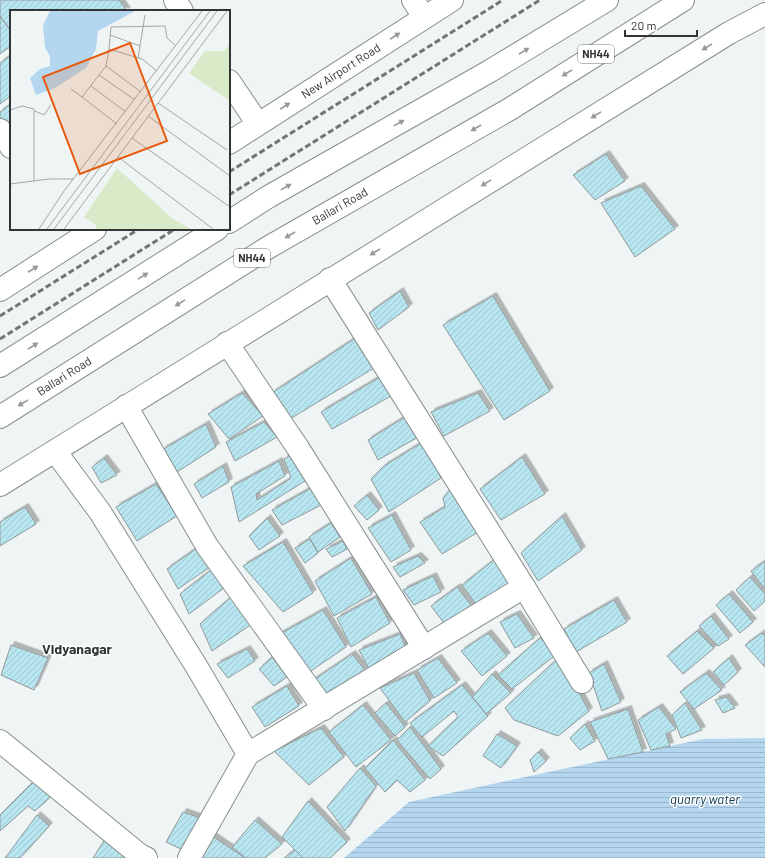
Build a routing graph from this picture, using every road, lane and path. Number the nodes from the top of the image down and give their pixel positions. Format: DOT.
graph roads {
  1 [pos="175,0"];
  2 [pos="452,0"];
  3 [pos="607,0"];
  4 [pos="683,0"];
  5 [pos="419,9"];
  6 [pos="181,10"];
  7 [pos="765,14"];
  8 [pos="230,82"];
  9 [pos="258,124"];
  10 [pos="0,130"];
  11 [pos="230,142"];
  12 [pos="10,145"];
  13 [pos="230,221"];
  14 [pos="91,230"];
  15 [pos="215,230"];
  16 [pos="69,236"];
  17 [pos="330,279"];
  18 [pos="0,290"];
  19 [pos="228,343"];
  20 [pos="0,366"];
  21 [pos="126,406"];
  22 [pos="0,417"];
  23 [pos="55,451"];
  24 [pos="0,485"];
  25 [pos="524,587"];
  26 [pos="424,648"];
  27 [pos="582,682"];
  28 [pos="324,708"];
  29 [pos="0,741"];
  30 [pos="248,754"];
  31 [pos="146,858"];
  32 [pos="189,858"];
  1 -- 6 [label="main road"];
  2 -- 5 [label="main road, New Airport Road"];
  13 -- 3 [label="main road, one-way"];
  4 -- 22 [label="main road, Ballari Road / NH44, one-way"];
  9 -- 5 [label="main road, New Airport Road, one-way"];
  7 -- 17 [label="main road, one-way"];
  8 -- 9 [label="main road"];
  9 -- 11 [label="main road, New Airport Road"];
  10 -- 12 [label="main road"];
  14 -- 16 [label="main road"];
  20 -- 15 [label="main road, one-way"];
  18 -- 16 [label="main road, one-way"];
  17 -- 19 [label="main road"];
  17 -- 25 [label="main road"];
  19 -- 21 [label="main road"];
  19 -- 26 [label="main road"];
  21 -- 23 [label="main road"];
  21 -- 28 [label="main road"];
  23 -- 24 [label="main road"];
  23 -- 30 [label="main road"];
  25 -- 26 [label="main road"];
  25 -- 27 [label="main road"];
  26 -- 28 [label="main road"];
  28 -- 30 [label="main road"];
  29 -- 31 [label="main road"];
  30 -- 32 [label="main road"];
}
